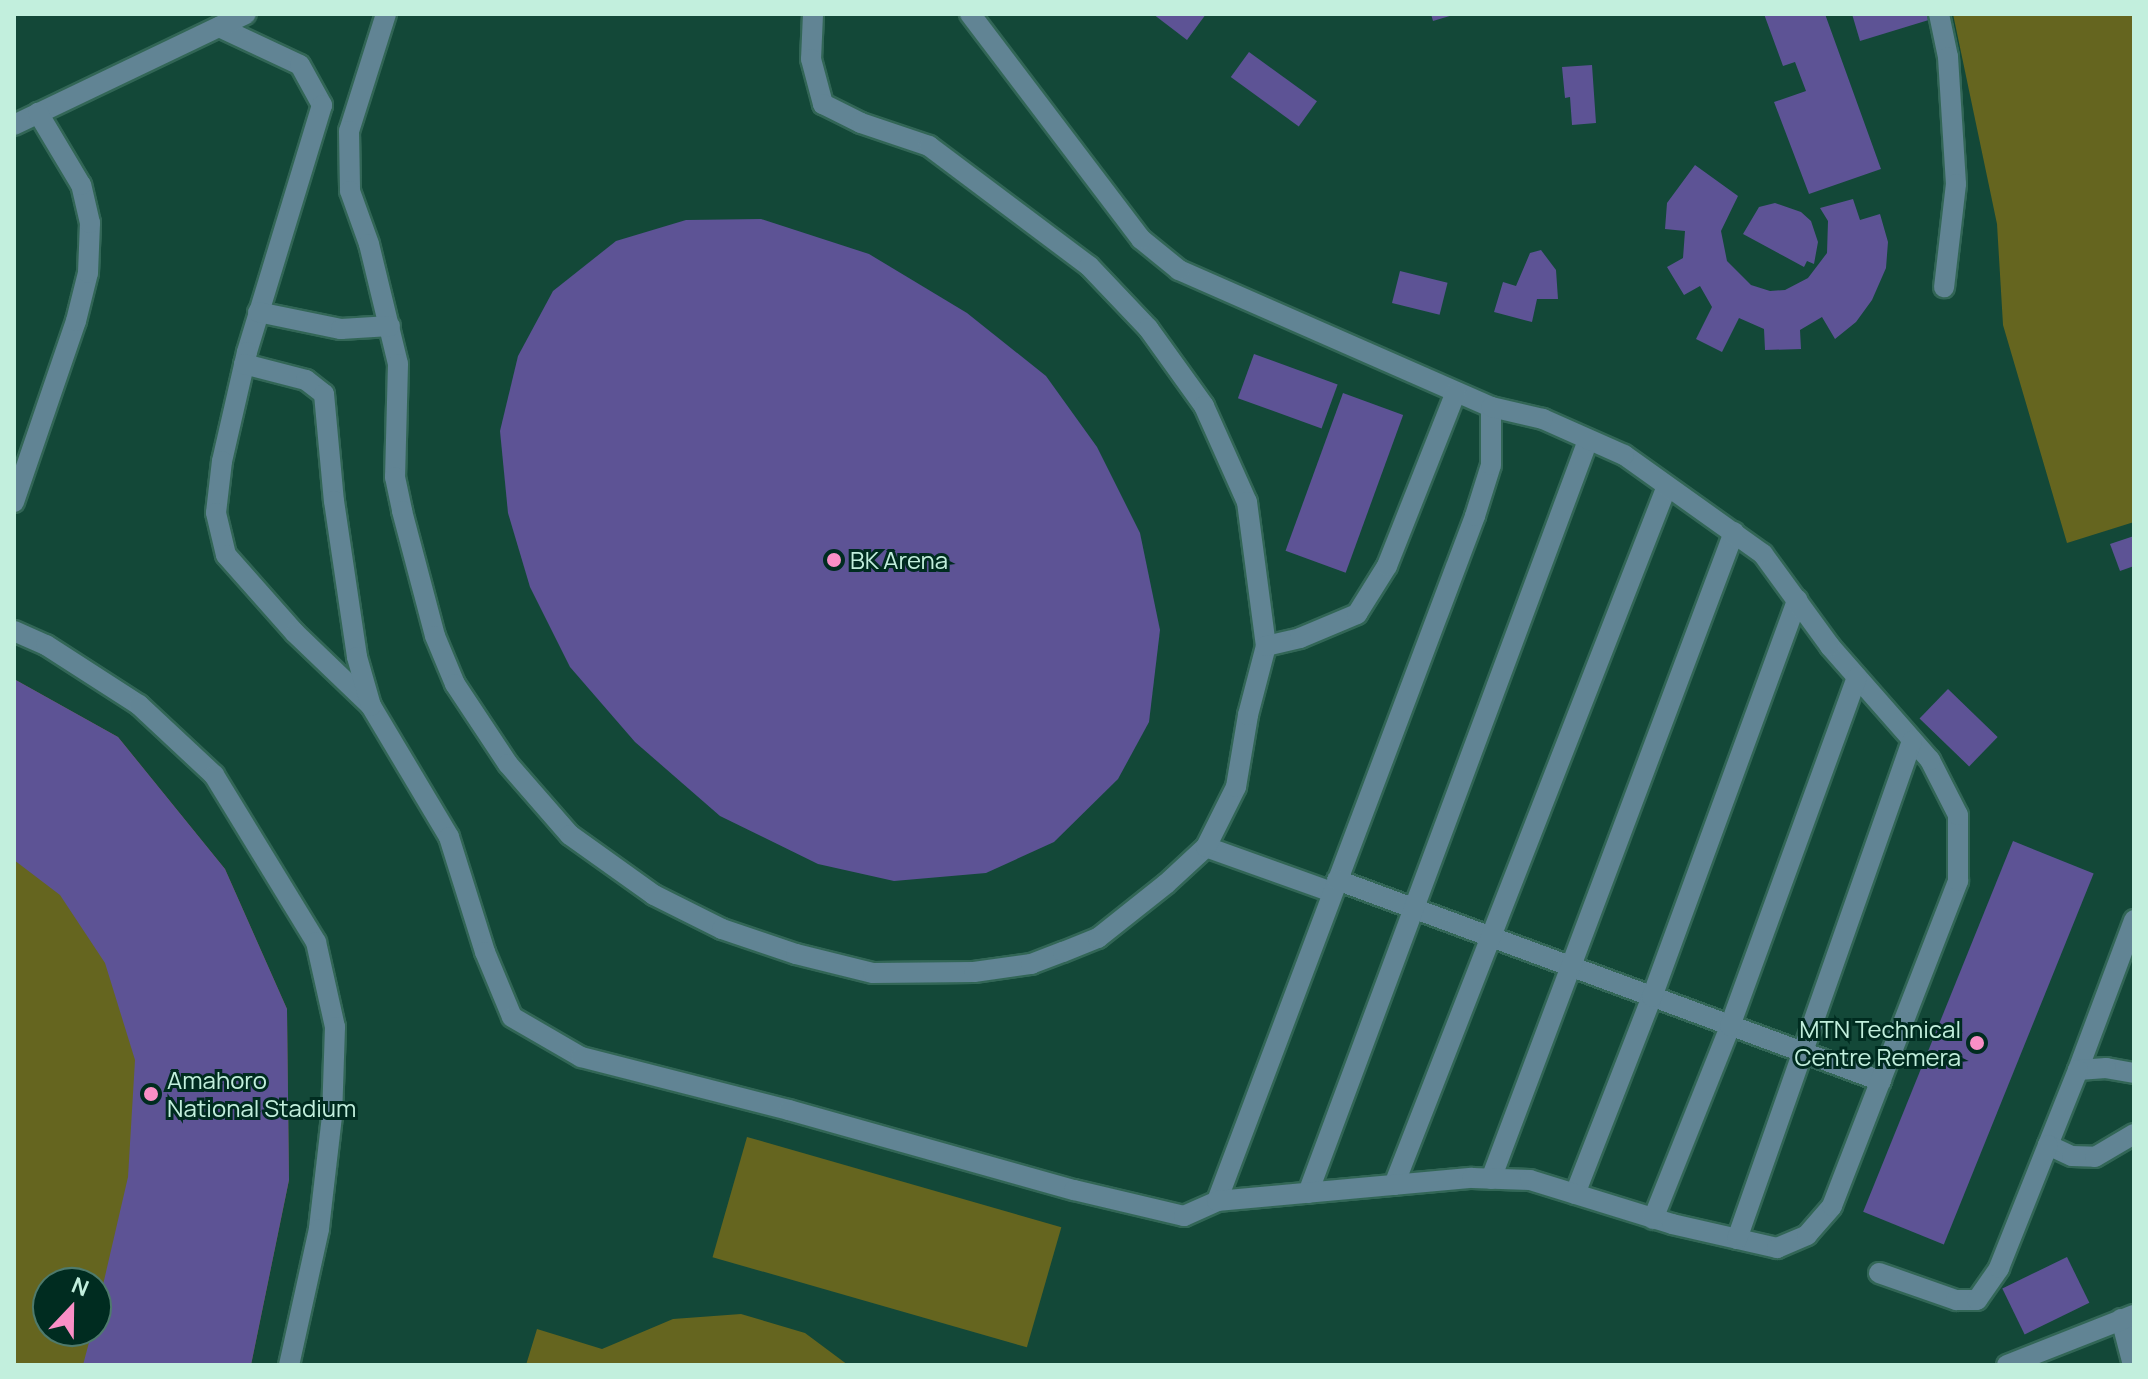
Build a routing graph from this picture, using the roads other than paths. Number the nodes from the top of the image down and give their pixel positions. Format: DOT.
graph roads {
  1 [pos="246,14"];
  2 [pos="386,14"];
  3 [pos="813,14"];
  4 [pos="970,14"];
  5 [pos="1939,14"];
  6 [pos="219,27"];
  7 [pos="38,113"];
  8 [pos="14,125"];
  9 [pos="1944,287"];
  10 [pos="258,312"];
  11 [pos="390,326"];
  12 [pos="244,364"];
  13 [pos="1456,392"];
  14 [pos="1491,407"];
  15 [pos="1588,440"];
  16 [pos="1667,486"];
  17 [pos="14,502"];
  18 [pos="1734,532"];
  19 [pos="1797,600"];
  20 [pos="14,631"];
  21 [pos="1266,646"];
  22 [pos="1857,677"];
  23 [pos="371,706"];
  24 [pos="1912,741"];
  25 [pos="1206,847"];
  26 [pos="1334,886"];
  27 [pos="1413,909"];
  28 [pos="2134,920"];
  29 [pos="1491,937"];
  30 [pos="1572,967"];
  31 [pos="1652,997"];
  32 [pos="1730,1026"];
  33 [pos="1802,1053"];
  34 [pos="2078,1070"];
  35 [pos="2134,1073"];
  36 [pos="1881,1081"];
  37 [pos="2134,1134"];
  38 [pos="2048,1145"];
  39 [pos="1491,1179"];
  40 [pos="1394,1185"];
  41 [pos="1308,1193"];
  42 [pos="1575,1194"];
  43 [pos="1217,1201"];
  44 [pos="1653,1219"];
  45 [pos="1737,1239"];
  46 [pos="1879,1273"];
  47 [pos="2128,1317"];
  48 [pos="289,1365"];
  49 [pos="2007,1365"];
  50 [pos="2133,1365"];
  1 -- 6 [label="street"];
  2 -- 11 [label="street"];
  3 -- 21 [label="street"];
  4 -- 13 [label="street"];
  5 -- 9 [label="street"];
  6 -- 7 [label="street"];
  6 -- 10 [label="street"];
  7 -- 8 [label="street"];
  7 -- 17 [label="street"];
  10 -- 11 [label="street"];
  10 -- 12 [label="street"];
  11 -- 25 [label="street"];
  12 -- 23 [label="street"];
  12 -- 23 [label="street"];
  13 -- 14 [label="street"];
  13 -- 21 [label="street"];
  14 -- 15 [label="street"];
  14 -- 26 [label="street"];
  15 -- 16 [label="street"];
  15 -- 27 [label="street"];
  16 -- 18 [label="street"];
  16 -- 29 [label="street"];
  18 -- 19 [label="street"];
  18 -- 30 [label="street"];
  19 -- 22 [label="street"];
  19 -- 31 [label="street"];
  20 -- 48 [label="street"];
  21 -- 25 [label="street"];
  22 -- 24 [label="street"];
  22 -- 32 [label="street"];
  23 -- 43 [label="street"];
  24 -- 33 [label="street"];
  24 -- 36 [label="street"];
  25 -- 26 [label="street"];
  26 -- 27 [label="street"];
  26 -- 43 [label="street"];
  27 -- 29 [label="street"];
  27 -- 41 [label="street"];
  28 -- 34 [label="street"];
  29 -- 30 [label="street"];
  29 -- 40 [label="street"];
  30 -- 31 [label="street"];
  30 -- 39 [label="street"];
  31 -- 32 [label="street"];
  31 -- 42 [label="street"];
  32 -- 33 [label="street"];
  32 -- 44 [label="street"];
  33 -- 36 [label="street"];
  33 -- 45 [label="street"];
  34 -- 35 [label="street"];
  34 -- 38 [label="street"];
  36 -- 45 [label="street"];
  37 -- 38 [label="street"];
  38 -- 46 [label="street"];
  39 -- 40 [label="street"];
  39 -- 42 [label="street"];
  40 -- 41 [label="street"];
  41 -- 43 [label="street"];
  42 -- 44 [label="street"];
  44 -- 45 [label="street"];
  47 -- 49 [label="street"];
  47 -- 50 [label="street"];
}
